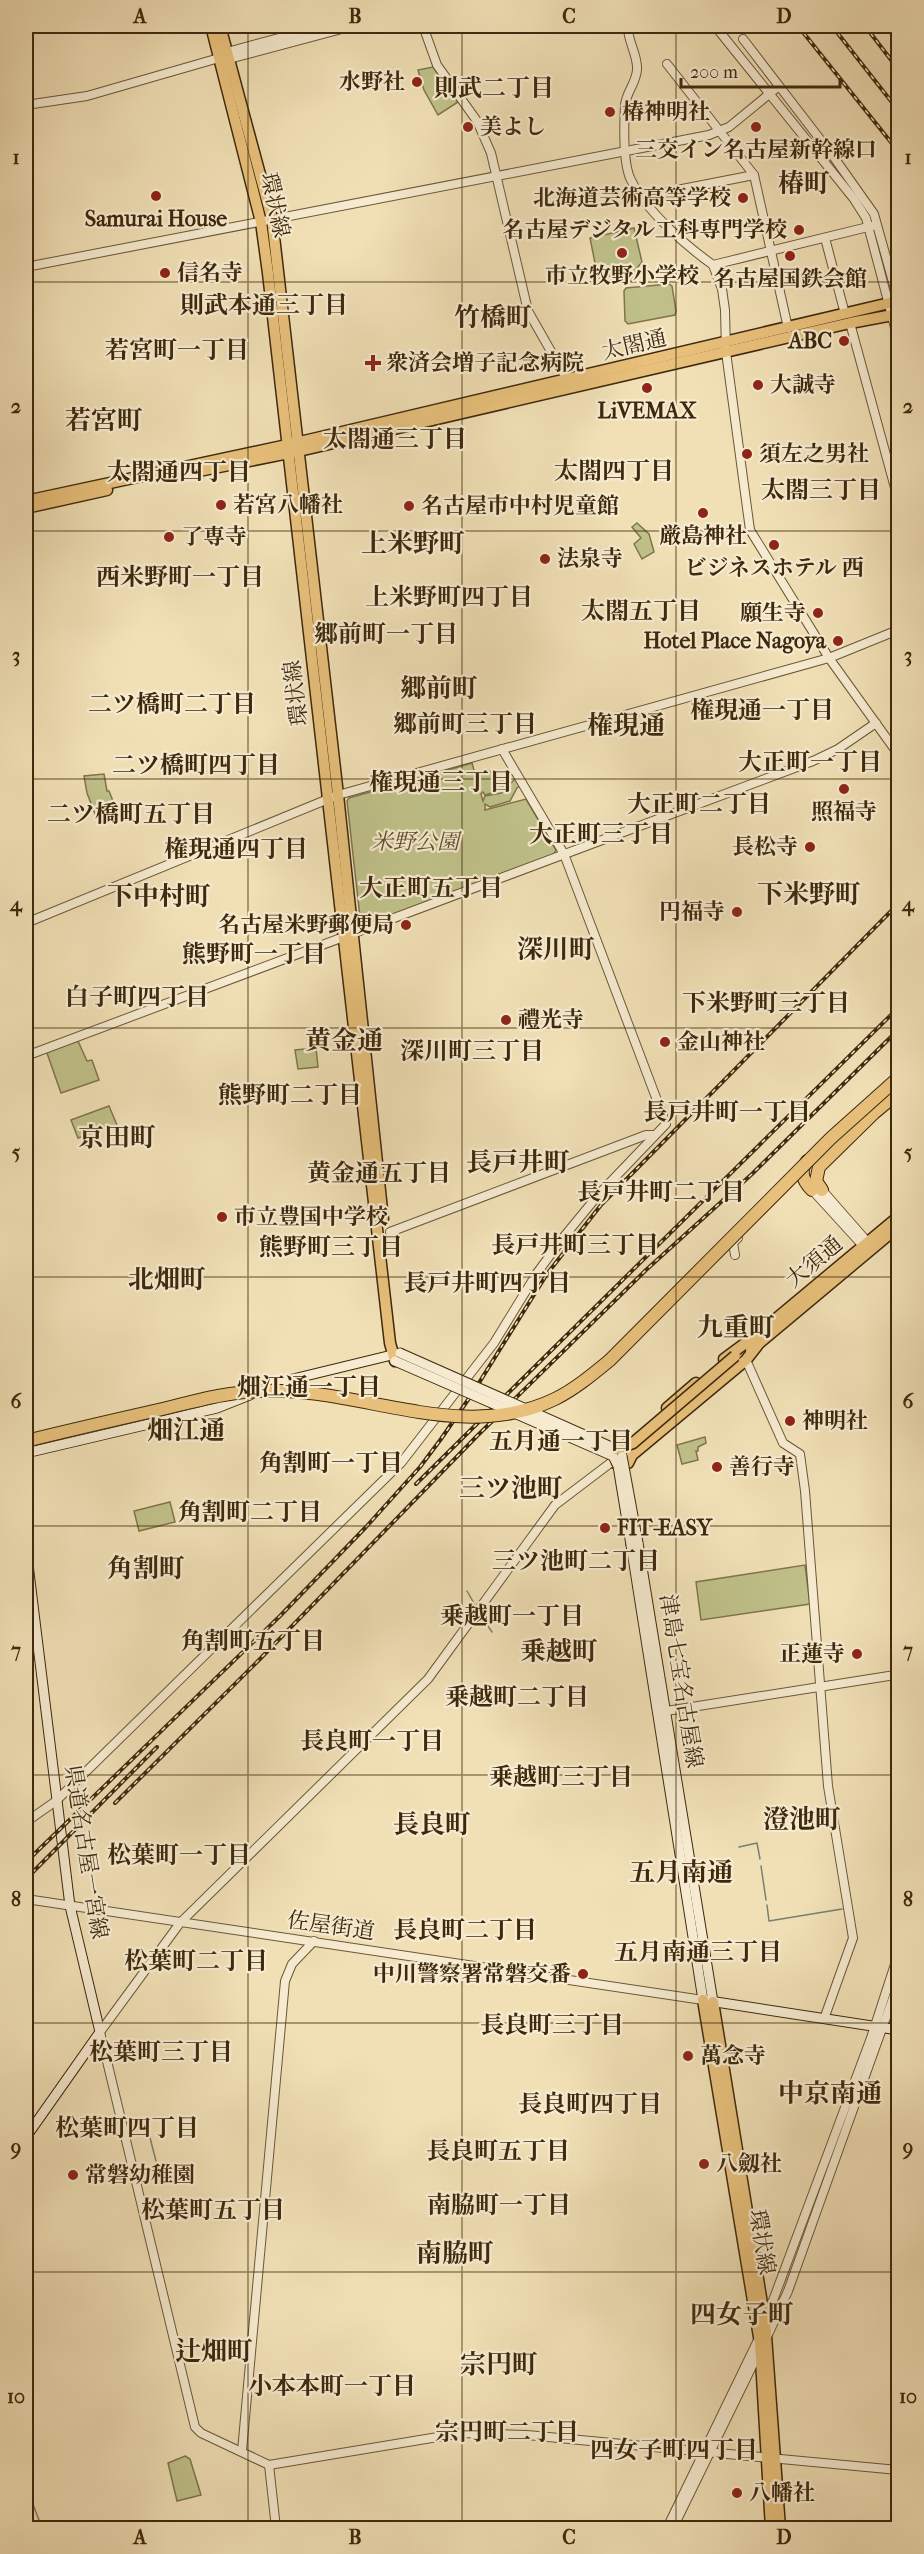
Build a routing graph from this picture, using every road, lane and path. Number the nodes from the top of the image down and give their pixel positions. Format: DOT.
graph roads {
  1 [pos="211,26"];
  2 [pos="220,26"];
  3 [pos="324,26"];
  4 [pos="353,26"];
  5 [pos="423,26"];
  6 [pos="628,26"];
  7 [pos="715,26"];
  8 [pos="742,39"];
  9 [pos="225,56"];
  10 [pos="667,64"];
  11 [pos="779,86"];
  12 [pos="770,93"];
  13 [pos="26,105"];
  14 [pos="720,131"];
  15 [pos="626,152"];
  16 [pos="754,175"];
  17 [pos="496,176"];
  18 [pos="641,197"];
  19 [pos="266,220"];
  20 [pos="878,225"];
  21 [pos="868,227"];
  22 [pos="825,237"];
  23 [pos="771,250"];
  24 [pos="713,265"];
  25 [pos="26,267"];
  26 [pos="895,301"];
  27 [pos="895,315"];
  28 [pos="848,319"];
  29 [pos="788,328"];
  30 [pos="898,339"];
  31 [pos="727,347"];
  32 [pos="570,384"];
  33 [pos="293,448"];
  34 [pos="898,493"];
  35 [pos="26,501"];
  36 [pos="26,508"];
  37 [pos="898,630"];
  38 [pos="829,658"];
  39 [pos="876,723"];
  40 [pos="502,748"];
  41 [pos="898,754"];
  42 [pos="333,797"];
  43 [pos="564,854"];
  44 [pos="26,923"];
  45 [pos="348,936"];
  46 [pos="26,1056"];
  47 [pos="898,1073"];
  48 [pos="898,1078"];
  49 [pos="898,1087"];
  50 [pos="898,1093"];
  51 [pos="653,1135"];
  52 [pos="797,1179"];
  53 [pos="817,1190"];
  54 [pos="898,1217"];
  55 [pos="898,1227"];
  56 [pos="390,1232"];
  57 [pos="868,1246"];
  58 [pos="734,1252"];
  59 [pos="754,1343"];
  60 [pos="396,1356"];
  61 [pos="739,1358"];
  62 [pos="306,1379"];
  63 [pos="26,1439"];
  64 [pos="26,1448"];
  65 [pos="26,1453"];
  66 [pos="620,1454"];
  67 [pos="26,1548"];
  68 [pos="898,1676"];
  69 [pos="820,1687"];
  70 [pos="662,1712"];
  71 [pos="56,1802"];
  72 [pos="26,1822"];
  73 [pos="26,1899"];
  74 [pos="70,1906"];
  75 [pos="180,1923"];
  76 [pos="314,1941"];
  77 [pos="898,1955"];
  78 [pos="898,1984"];
  79 [pos="708,2001"];
  80 [pos="824,2019"];
  81 [pos="878,2027"];
  82 [pos="898,2030"];
  83 [pos="100,2032"];
  84 [pos="26,2137"];
  85 [pos="765,2322"];
  86 [pos="763,2338"];
  87 [pos="760,2350"];
  88 [pos="242,2451"];
  89 [pos="707,2452"];
  90 [pos="771,2458"];
  91 [pos="269,2465"];
  92 [pos="898,2469"];
  93 [pos="276,2529"];
  94 [pos="666,2529"];
  95 [pos="673,2529"];
  96 [pos="771,2529"];
  97 [pos="780,2529"];
  1 -- 9 [label="main road, 環状線"];
  2 -- 9 [label="main road, 環状線"];
  3 -- 9 [label="street"];
  4 -- 9 [label="street"];
  5 -- 17 [label="street"];
  6 -- 15 [label="street"];
  7 -- 12 [label="street"];
  8 -- 11 [label="street"];
  9 -- 13 [label="street"];
  9 -- 19 [label="main road, 環状線"];
  10 -- 14 [label="street"];
  11 -- 12 [label="street"];
  11 -- 20 [label="street"];
  12 -- 14 [label="street"];
  12 -- 21 [label="street"];
  14 -- 15 [label="street"];
  14 -- 16 [label="street"];
  15 -- 17 [label="street"];
  15 -- 18 [label="street"];
  16 -- 18 [label="street"];
  16 -- 23 [label="street"];
  17 -- 19 [label="street"];
  17 -- 32 [label="street"];
  18 -- 24 [label="street"];
  19 -- 25 [label="street"];
  19 -- 33 [label="main road, 環状線"];
  20 -- 21 [label="street"];
  20 -- 26 [label="street"];
  21 -- 22 [label="street"];
  21 -- 26 [label="street"];
  22 -- 23 [label="street"];
  22 -- 28 [label="street"];
  23 -- 24 [label="street"];
  23 -- 29 [label="street"];
  24 -- 31 [label="street"];
  26 -- 27 [label="street"];
  26 -- 28 [label="main road, 太閤通"];
  27 -- 28 [label="main road, 太閤通"];
  27 -- 30 [label="street"];
  28 -- 29 [label="main road, 太閤通"];
  28 -- 31 [label="main road, 太閤通"];
  28 -- 34 [label="street"];
  29 -- 31 [label="main road, 太閤通"];
  31 -- 32 [label="main road, 太閤通"];
  31 -- 38 [label="street"];
  32 -- 33 [label="main road, 太閤通"];
  33 -- 35 [label="main road, 太閤通"];
  33 -- 36 [label="main road, 太閤通"];
  33 -- 42 [label="main road, 環状線"];
  37 -- 38 [label="street"];
  38 -- 39 [label="street"];
  38 -- 40 [label="street"];
  39 -- 41 [label="street"];
  39 -- 43 [label="street"];
  40 -- 42 [label="street"];
  40 -- 43 [label="street"];
  42 -- 44 [label="street"];
  42 -- 45 [label="main road, 環状線"];
  43 -- 45 [label="street"];
  43 -- 51 [label="street"];
  45 -- 46 [label="street"];
  45 -- 60 [label="main road, 環状線"];
  47 -- 53 [label="highway, bridge"];
  48 -- 63 [label="highway, bridge"];
  49 -- 64 [label="highway, bridge"];
  50 -- 53 [label="highway"];
  51 -- 56 [label="street"];
  51 -- 71 [label="street"];
  52 -- 58 [label="street"];
  53 -- 57 [label="street"];
  54 -- 57 [label="main road, 大須通"];
  55 -- 57 [label="main road, 大須通"];
  57 -- 59 [label="main road, 大須通"];
  59 -- 61 [label="main road, 大須通"];
  59 -- 66 [label="main road"];
  60 -- 62 [label="main road"];
  60 -- 66 [label="main road, bridge"];
  61 -- 66 [label="main road"];
  61 -- 66 [label="main road, 大須通, bridge"];
  61 -- 69 [label="street"];
  62 -- 63 [label="main road"];
  62 -- 65 [label="main road"];
  66 -- 70 [label="main road, 津島七宝名古屋線, bridge"];
  66 -- 75 [label="street"];
  67 -- 71 [label="main road, 県道名古屋一宮線"];
  68 -- 69 [label="street"];
  69 -- 70 [label="street"];
  69 -- 80 [label="street"];
  70 -- 79 [label="main road, 津島七宝名古屋線"];
  71 -- 72 [label="street"];
  71 -- 74 [label="main road, 県道名古屋一宮線"];
  73 -- 74 [label="street, 佐屋街道"];
  74 -- 75 [label="street, 佐屋街道"];
  74 -- 83 [label="main road, 県道名古屋一宮線"];
  75 -- 76 [label="street, 佐屋街道"];
  75 -- 83 [label="street"];
  76 -- 79 [label="street, 佐屋街道"];
  76 -- 88 [label="street"];
  77 -- 81 [label="street"];
  78 -- 81 [label="street"];
  79 -- 80 [label="main road"];
  79 -- 85 [label="main road, 環状線"];
  79 -- 86 [label="main road, 環状線"];
  80 -- 81 [label="main road"];
  81 -- 82 [label="main road"];
  81 -- 85 [label="street"];
  81 -- 86 [label="street"];
  83 -- 84 [label="main road"];
  83 -- 88 [label="street"];
  85 -- 86 [label="main road, 環状線"];
  86 -- 87 [label="main road, 環状線"];
  86 -- 89 [label="street"];
  86 -- 90 [label="main road, 環状線"];
  87 -- 89 [label="street"];
  87 -- 90 [label="main road, 環状線"];
  88 -- 91 [label="street"];
  89 -- 90 [label="street"];
  89 -- 91 [label="street"];
  89 -- 94 [label="street"];
  89 -- 95 [label="street"];
  90 -- 92 [label="street"];
  90 -- 96 [label="main road, 環状線"];
  90 -- 97 [label="main road, 環状線"];
  91 -- 93 [label="street"];
}
